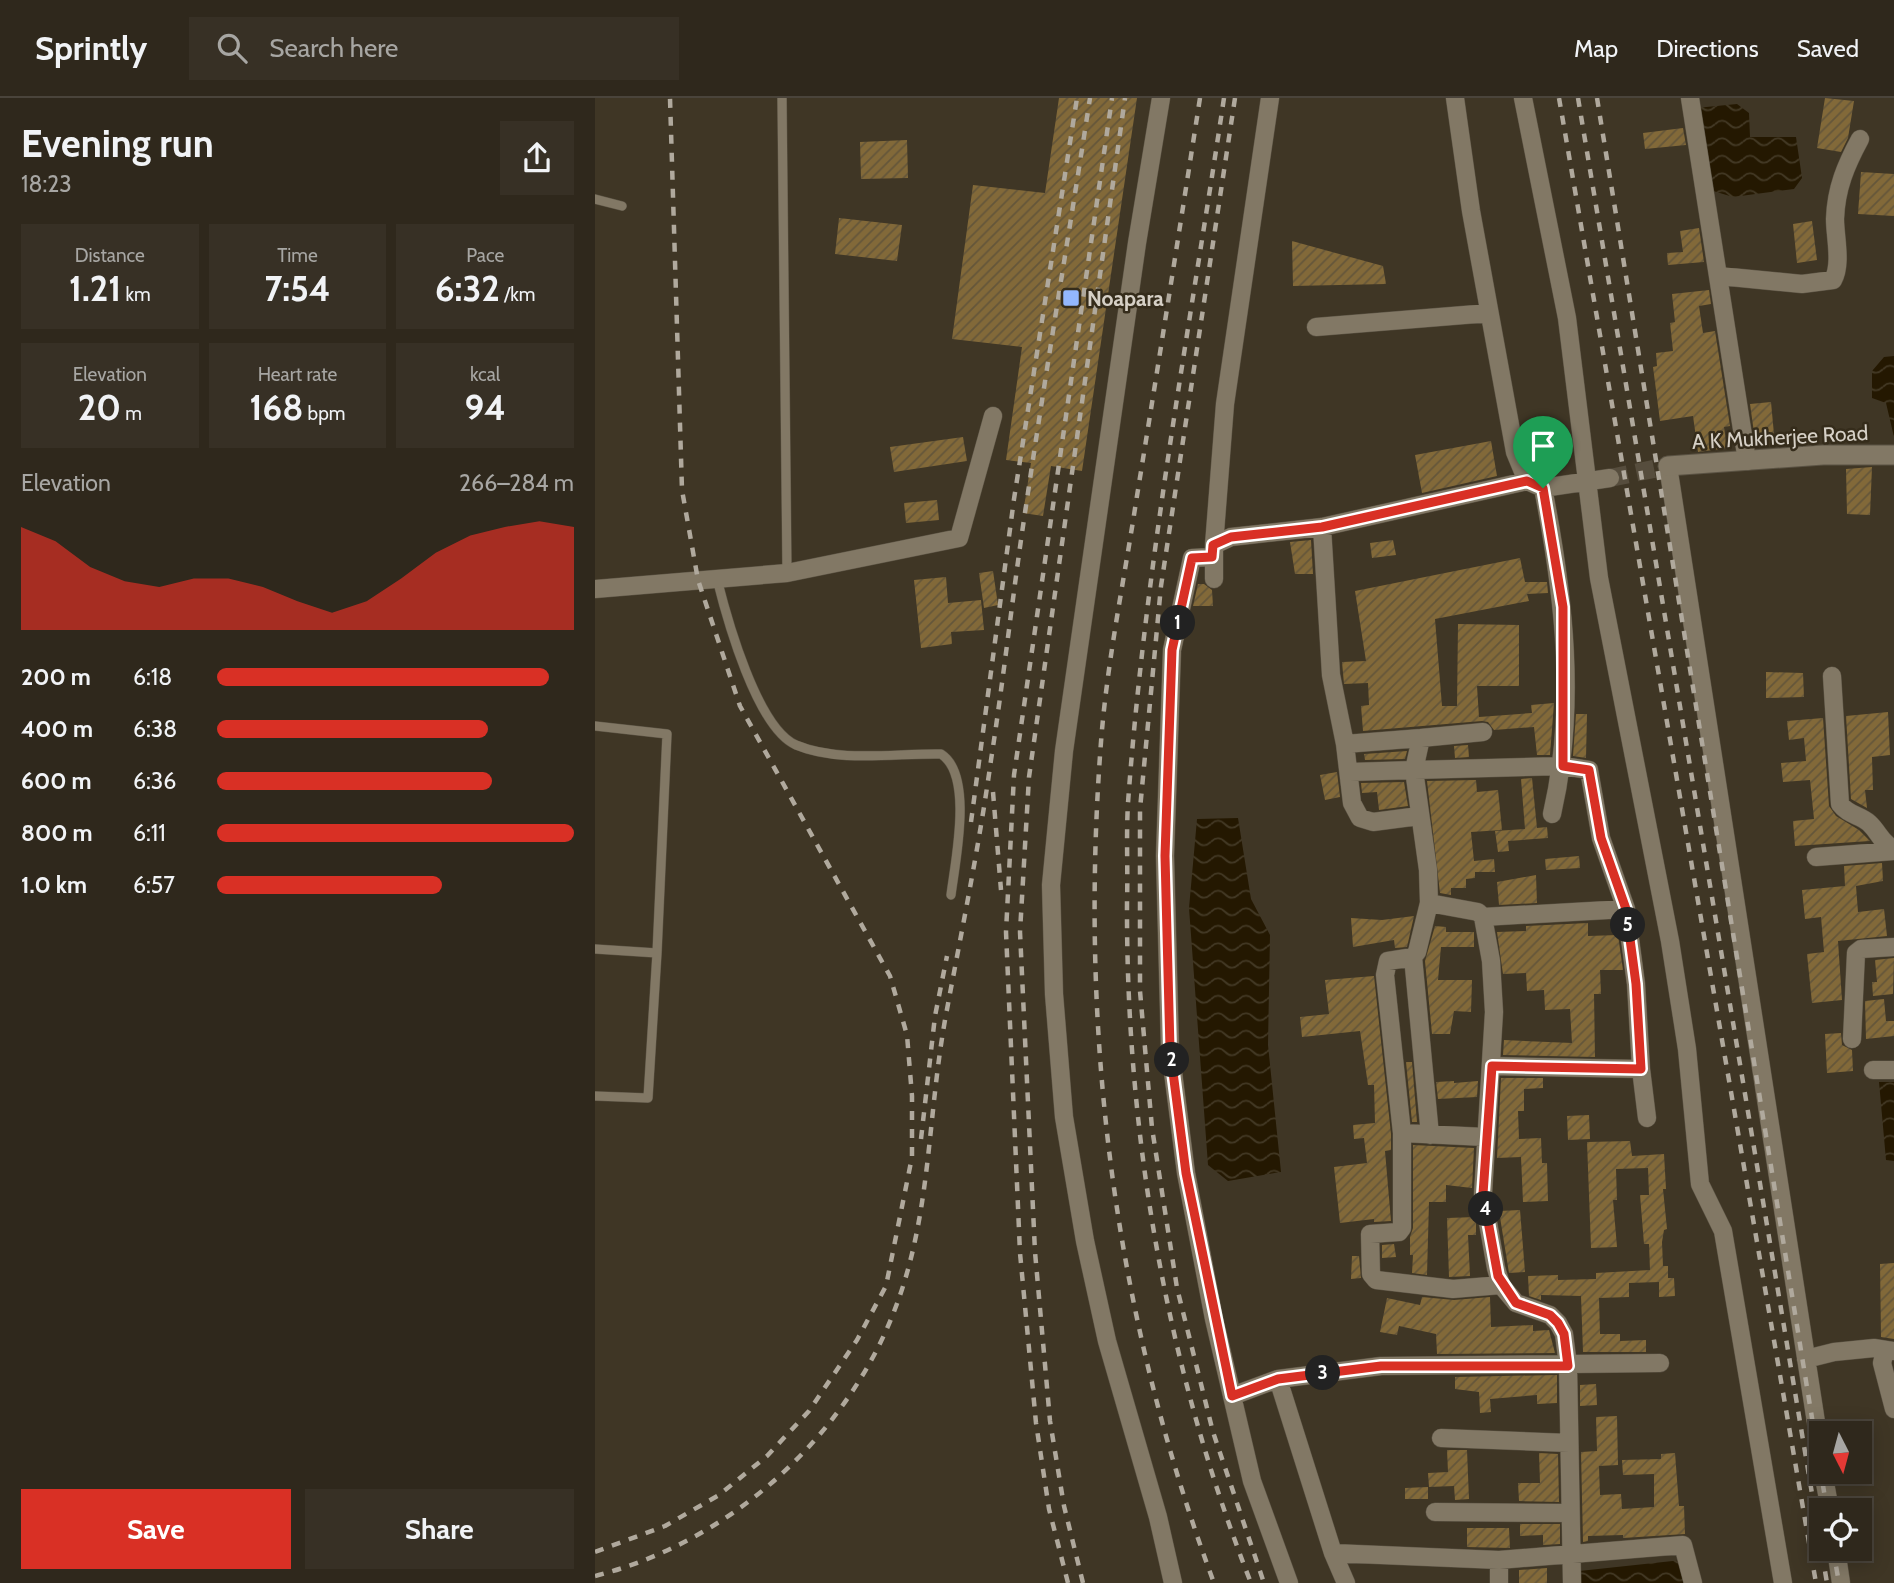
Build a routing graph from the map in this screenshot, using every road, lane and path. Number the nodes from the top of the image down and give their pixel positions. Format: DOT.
graph roads {
  1 [pos="782,98"];
  2 [pos="1161,98"];
  3 [pos="1270,98"];
  4 [pos="1455,98"];
  5 [pos="1523,98"];
  6 [pos="1690,98"];
  7 [pos="1860,139"];
  8 [pos="595,199"];
  9 [pos="622,206"];
  10 [pos="1720,276"];
  11 [pos="1489,313"];
  12 [pos="1316,327"];
  13 [pos="993,416"];
  14 [pos="1894,455"];
  15 [pos="1747,461"];
  16 [pos="1668,466"];
  17 [pos="1610,478"];
  18 [pos="1588,483"];
  19 [pos="1535,485"];
  20 [pos="1322,527"];
  21 [pos="1213,551"];
  22 [pos="787,573"];
  23 [pos="717,579"];
  24 [pos="1215,579"];
  25 [pos="595,589"];
  26 [pos="1832,676"];
  27 [pos="595,726"];
  28 [pos="1483,732"];
  29 [pos="1421,738"];
  30 [pos="1345,744"];
  31 [pos="1563,766"];
  32 [pos="1414,770"];
  33 [pos="1350,772"];
  34 [pos="1552,814"];
  35 [pos="1419,816"];
  36 [pos="1894,850"];
  37 [pos="1816,857"];
  38 [pos="951,895"];
  39 [pos="1429,903"];
  40 [pos="1626,909"];
  41 [pos="1483,916"];
  42 [pos="1894,947"];
  43 [pos="595,949"];
  44 [pos="657,953"];
  45 [pos="1413,957"];
  46 [pos="1852,1039"];
  47 [pos="1492,1066"];
  48 [pos="1641,1069"];
  49 [pos="1873,1070"];
  50 [pos="1894,1070"];
  51 [pos="595,1096"];
  52 [pos="1647,1118"];
  53 [pos="1402,1133"];
  54 [pos="1430,1135"];
  55 [pos="1485,1137"];
  56 [pos="1501,1284"];
  57 [pos="1890,1351"];
  58 [pos="1806,1359"];
  59 [pos="1660,1363"];
  60 [pos="1568,1366"];
  61 [pos="1278,1379"];
  62 [pos="1232,1396"];
  63 [pos="1894,1409"];
  64 [pos="1816,1421"];
  65 [pos="1441,1438"];
  66 [pos="1569,1443"];
  67 [pos="1435,1512"];
  68 [pos="1570,1513"];
  69 [pos="1333,1552"];
  70 [pos="1570,1555"];
  71 [pos="1499,1560"];
  72 [pos="1838,1561"];
  73 [pos="1173,1583"];
  74 [pos="1289,1583"];
  75 [pos="1346,1583"];
  76 [pos="1499,1583"];
  77 [pos="1572,1583"];
  78 [pos="1693,1583"];
  79 [pos="1783,1583"];
  80 [pos="1841,1583"];
  1 -- 22 [label="lane"];
  2 -- 73 [label="street"];
  3 -- 21 [label="street"];
  4 -- 11 [label="street"];
  5 -- 18 [label="street"];
  6 -- 10 [label="street"];
  7 -- 10 [label="street"];
  8 -- 9 [label="lane"];
  10 -- 15 [label="street"];
  11 -- 12 [label="street"];
  11 -- 19 [label="street"];
  13 -- 22 [label="street"];
  14 -- 15 [label="street, A K Mukherjee Road"];
  15 -- 16 [label="street, A K Mukherjee Road"];
  16 -- 58 [label="street"];
  17 -- 18 [label="street"];
  18 -- 19 [label="street"];
  18 -- 79 [label="street"];
  19 -- 20 [label="street"];
  19 -- 31 [label="street"];
  20 -- 21 [label="street"];
  20 -- 30 [label="street"];
  21 -- 24 [label="street"];
  21 -- 62 [label="street"];
  22 -- 23 [label="street"];
  23 -- 25 [label="street"];
  23 -- 38 [label="lane"];
  26 -- 36 [label="street"];
  27 -- 44 [label="lane"];
  28 -- 29 [label="street"];
  29 -- 30 [label="street"];
  29 -- 32 [label="street"];
  30 -- 33 [label="street"];
  31 -- 32 [label="street"];
  31 -- 34 [label="street"];
  31 -- 40 [label="street"];
  32 -- 33 [label="street"];
  32 -- 35 [label="street"];
  33 -- 35 [label="street"];
  35 -- 39 [label="street"];
  36 -- 37 [label="street"];
  39 -- 41 [label="street"];
  39 -- 45 [label="street"];
  40 -- 41 [label="street"];
  40 -- 48 [label="street"];
  41 -- 47 [label="street"];
  42 -- 46 [label="street"];
  43 -- 44 [label="lane"];
  44 -- 51 [label="lane"];
  45 -- 53 [label="street"];
  45 -- 54 [label="street"];
  47 -- 48 [label="street"];
  47 -- 55 [label="street"];
  48 -- 52 [label="street"];
  49 -- 50 [label="street"];
  53 -- 54 [label="street"];
  53 -- 56 [label="street"];
  54 -- 55 [label="street"];
  55 -- 56 [label="street"];
  56 -- 60 [label="street"];
  57 -- 58 [label="street"];
  57 -- 63 [label="street"];
  58 -- 64 [label="street"];
  59 -- 60 [label="street"];
  60 -- 61 [label="street"];
  60 -- 66 [label="street"];
  61 -- 62 [label="street"];
  61 -- 69 [label="street"];
  62 -- 74 [label="street"];
  65 -- 66 [label="street"];
  66 -- 68 [label="street"];
  67 -- 68 [label="street"];
  68 -- 70 [label="street"];
  69 -- 71 [label="street"];
  69 -- 75 [label="street"];
  70 -- 71 [label="street"];
  70 -- 77 [label="street"];
  70 -- 78 [label="street"];
  71 -- 76 [label="street"];
  72 -- 80 [label="street"];
}
